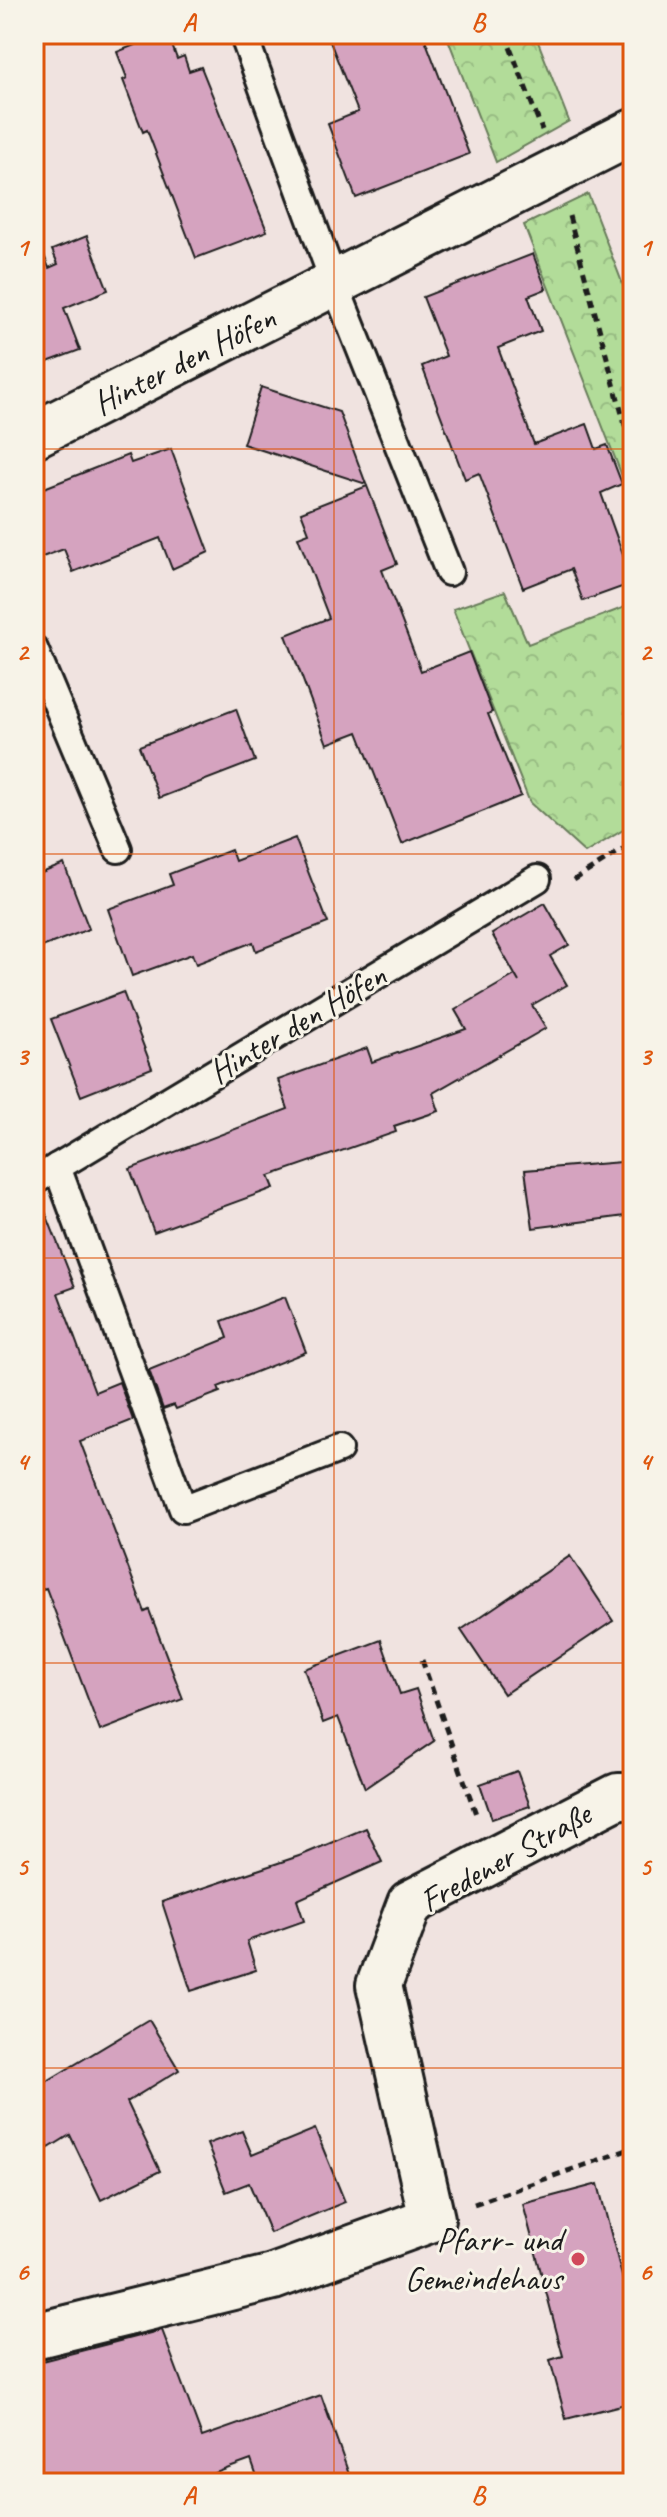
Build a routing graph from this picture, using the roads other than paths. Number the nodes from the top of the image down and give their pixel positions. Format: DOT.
graph roads {
  1 [pos="243,34"];
  2 [pos="633,132"];
  3 [pos="335,285"];
  4 [pos="34,435"];
  5 [pos="449,572"];
  6 [pos="34,649"];
  7 [pos="118,849"];
  8 [pos="537,879"];
  9 [pos="57,1167"];
  10 [pos="34,1181"];
  11 [pos="339,1449"];
  12 [pos="633,1796"];
  13 [pos="34,2336"];
  1 -- 3 [label="lane"];
  2 -- 3 [label="street, Hinter den Höfen"];
  3 -- 4 [label="street, Hinter den Höfen"];
  3 -- 5 [label="lane"];
  6 -- 7 [label="lane"];
  8 -- 9 [label="lane, Hinter den Höfen"];
  9 -- 10 [label="lane, Hinter den Höfen"];
  9 -- 11 [label="lane"];
  12 -- 13 [label="street, Fredener Straße"];
}
